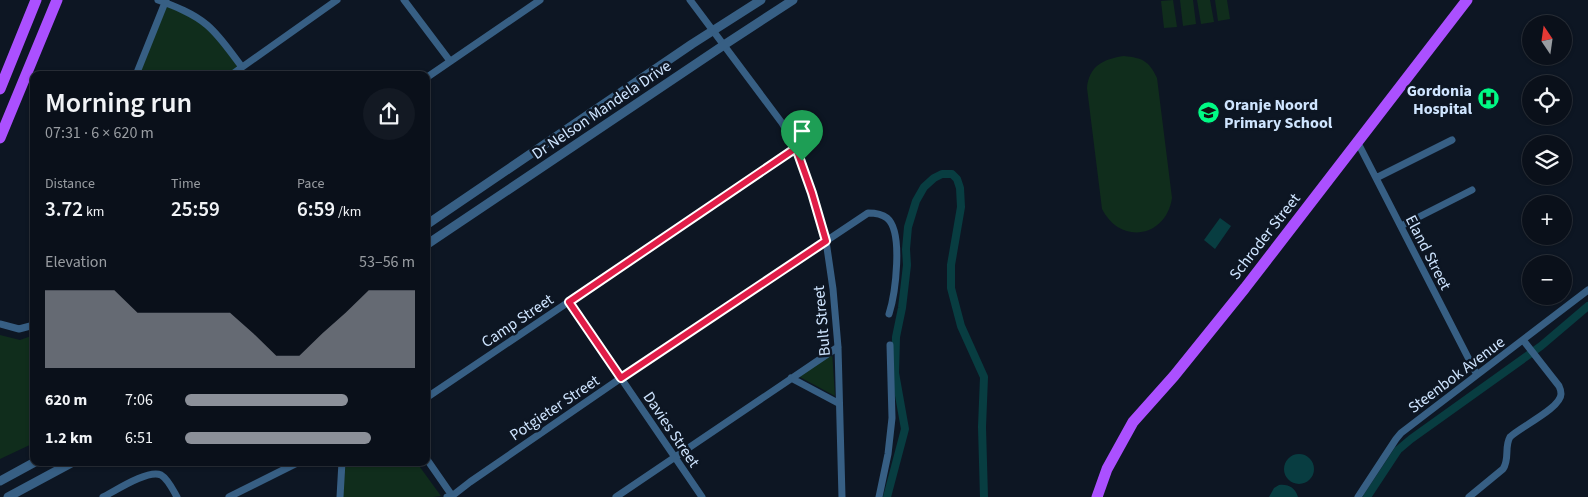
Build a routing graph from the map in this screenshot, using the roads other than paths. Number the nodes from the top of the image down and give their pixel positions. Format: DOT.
graph roads {
  1 [pos="36,0"];
  2 [pos="57,0"];
  3 [pos="158,0"];
  4 [pos="338,0"];
  5 [pos="404,0"];
  6 [pos="540,0"];
  7 [pos="690,0"];
  8 [pos="762,0"];
  9 [pos="793,0"];
  10 [pos="1468,0"];
  11 [pos="166,1"];
  12 [pos="714,30"];
  13 [pos="724,45"];
  14 [pos="450,61"];
  15 [pos="242,67"];
  16 [pos="138,71"];
  17 [pos="236,71"];
  18 [pos="430,75"];
  19 [pos="0,89"];
  20 [pos="0,138"];
  21 [pos="1452,140"];
  22 [pos="1357,141"];
  23 [pos="796,148"];
  24 [pos="1376,178"];
  25 [pos="1472,190"];
  26 [pos="430,222"];
  27 [pos="1401,226"];
  28 [pos="826,241"];
  29 [pos="430,242"];
  30 [pos="1588,290"];
  31 [pos="569,302"];
  32 [pos="889,314"];
  33 [pos="0,324"];
  34 [pos="30,326"];
  35 [pos="1523,340"];
  36 [pos="890,345"];
  37 [pos="838,347"];
  38 [pos="1477,375"];
  39 [pos="621,378"];
  40 [pos="791,378"];
  41 [pos="430,395"];
  42 [pos="838,403"];
  43 [pos="676,458"];
  44 [pos="430,464"];
  45 [pos="30,465"];
  46 [pos="66,466"];
  47 [pos="291,466"];
  48 [pos="342,466"];
  49 [pos="0,480"];
  50 [pos="8,497"];
  51 [pos="103,497"];
  52 [pos="177,497"];
  53 [pos="229,497"];
  54 [pos="340,497"];
  55 [pos="451,497"];
  56 [pos="616,497"];
  57 [pos="702,497"];
  58 [pos="842,497"];
  59 [pos="879,497"];
  60 [pos="1097,497"];
  61 [pos="1358,497"];
  62 [pos="1469,497"];
  1 -- 19 [label="highway"];
  2 -- 20 [label="highway"];
  3 -- 11 [label="street"];
  4 -- 15 [label="street"];
  5 -- 14 [label="street"];
  6 -- 14 [label="street"];
  7 -- 12 [label="street, Bult Street"];
  8 -- 12 [label="street, Dr Nelson Mandela Drive"];
  9 -- 13 [label="street, Dr Nelson Mandela Drive"];
  10 -- 22 [label="highway, Schroder Street"];
  11 -- 15 [label="street"];
  11 -- 16 [label="street"];
  12 -- 13 [label="street, Bult Street"];
  12 -- 26 [label="street, Dr Nelson Mandela Drive"];
  13 -- 23 [label="street, Bult Street"];
  13 -- 29 [label="street, Dr Nelson Mandela Drive"];
  14 -- 18 [label="street"];
  15 -- 17 [label="street"];
  21 -- 24 [label="street"];
  22 -- 24 [label="street, Eland Street"];
  22 -- 60 [label="highway, Schroder Street"];
  23 -- 28 [label="street, Bult Street"];
  23 -- 31 [label="street, Camp Street"];
  24 -- 27 [label="street, Eland Street"];
  25 -- 27 [label="street"];
  27 -- 38 [label="street, Eland Street"];
  28 -- 32 [label="street, Potgieter Street"];
  28 -- 37 [label="street, Bult Street"];
  28 -- 39 [label="street, Potgieter Street"];
  30 -- 35 [label="street, Steenbok Avenue"];
  31 -- 39 [label="street, Davies Street"];
  31 -- 41 [label="street, Camp Street"];
  33 -- 34 [label="street"];
  35 -- 38 [label="street, Steenbok Avenue"];
  35 -- 62 [label="street"];
  36 -- 59 [label="street"];
  37 -- 40 [label="street"];
  37 -- 42 [label="street, Bult Street"];
  38 -- 61 [label="street, Steenbok Avenue"];
  39 -- 43 [label="street, Davies Street"];
  39 -- 55 [label="street, Potgieter Street"];
  40 -- 42 [label="street"];
  40 -- 43 [label="street"];
  42 -- 58 [label="street, Bult Street"];
  43 -- 56 [label="street"];
  43 -- 57 [label="street, Davies Street"];
  44 -- 55 [label="street"];
  45 -- 49 [label="street"];
  46 -- 50 [label="street"];
  47 -- 53 [label="street"];
  48 -- 54 [label="street"];
  51 -- 52 [label="street"];
}
